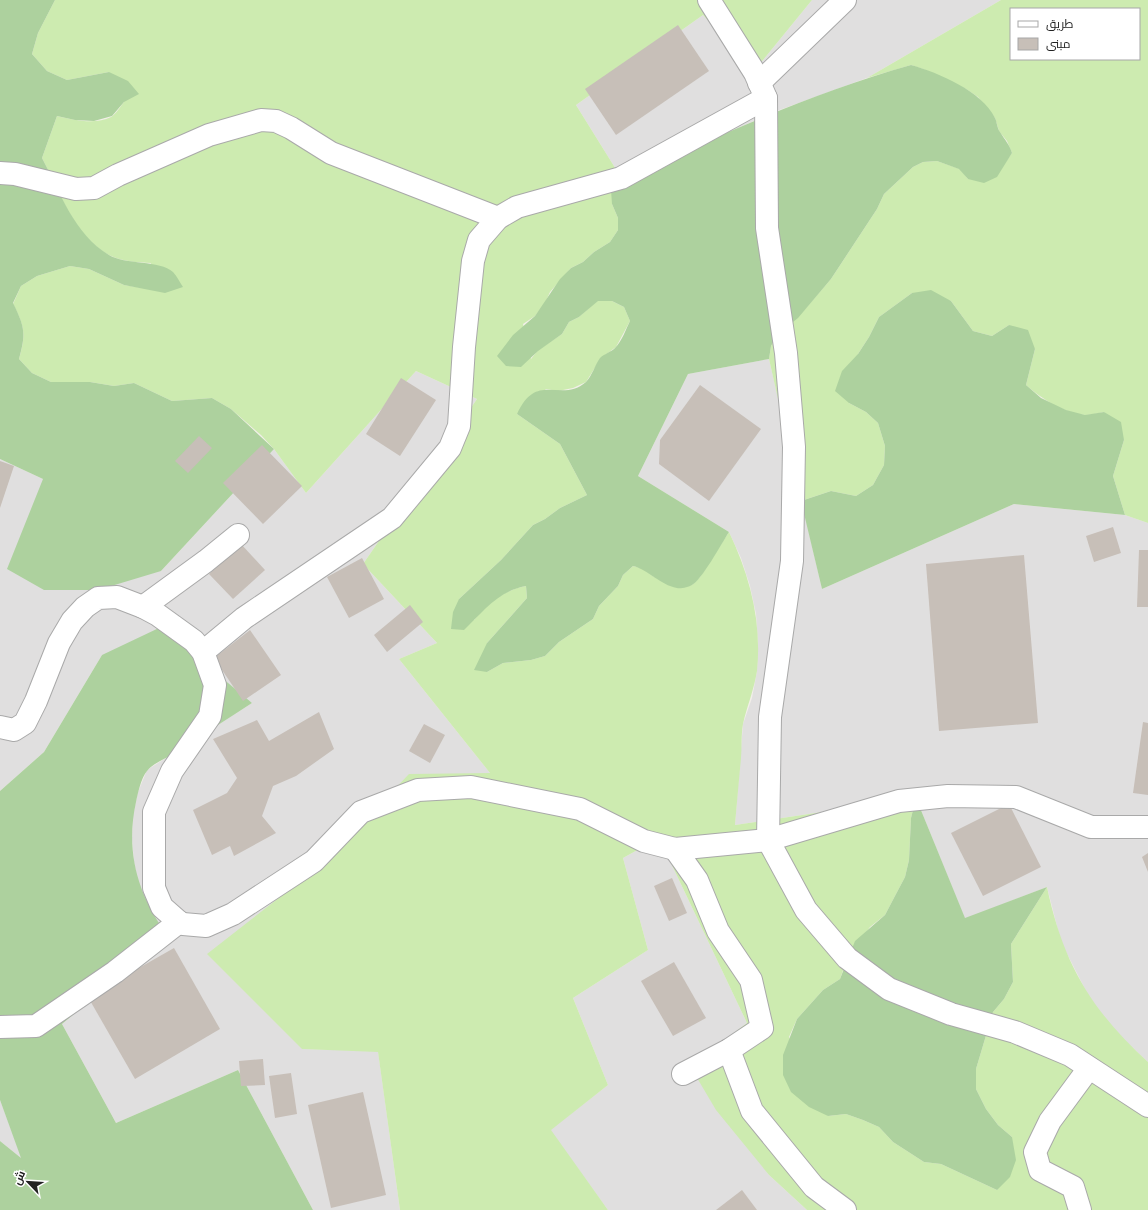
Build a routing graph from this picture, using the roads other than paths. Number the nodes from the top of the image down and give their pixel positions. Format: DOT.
graph roads {
  1 [pos="709,0"];
  2 [pos="845,0"];
  3 [pos="762,91"];
  4 [pos="0,173"];
  5 [pos="498,218"];
  6 [pos="238,535"];
  7 [pos="143,607"];
  8 [pos="203,652"];
  9 [pos="0,727"];
  10 [pos="1148,827"];
  11 [pos="768,840"];
  12 [pos="675,849"];
  13 [pos="179,922"];
  14 [pos="0,1027"];
  15 [pos="729,1050"];
  16 [pos="1089,1068"];
  17 [pos="683,1074"];
  18 [pos="1148,1106"];
  19 [pos="845,1210"];
  20 [pos="1080,1210"];
  1 -- 3 [label="street"];
  2 -- 3 [label="street"];
  3 -- 5 [label="street"];
  3 -- 11 [label="street"];
  4 -- 5 [label="street"];
  5 -- 8 [label="street"];
  6 -- 7 [label="street"];
  7 -- 8 [label="street"];
  7 -- 9 [label="street"];
  8 -- 13 [label="street"];
  10 -- 11 [label="street"];
  11 -- 12 [label="street"];
  11 -- 16 [label="street"];
  12 -- 13 [label="street"];
  12 -- 15 [label="street"];
  13 -- 14 [label="street"];
  15 -- 17 [label="street"];
  15 -- 19 [label="street"];
  16 -- 18 [label="street"];
  16 -- 20 [label="street"];
}
